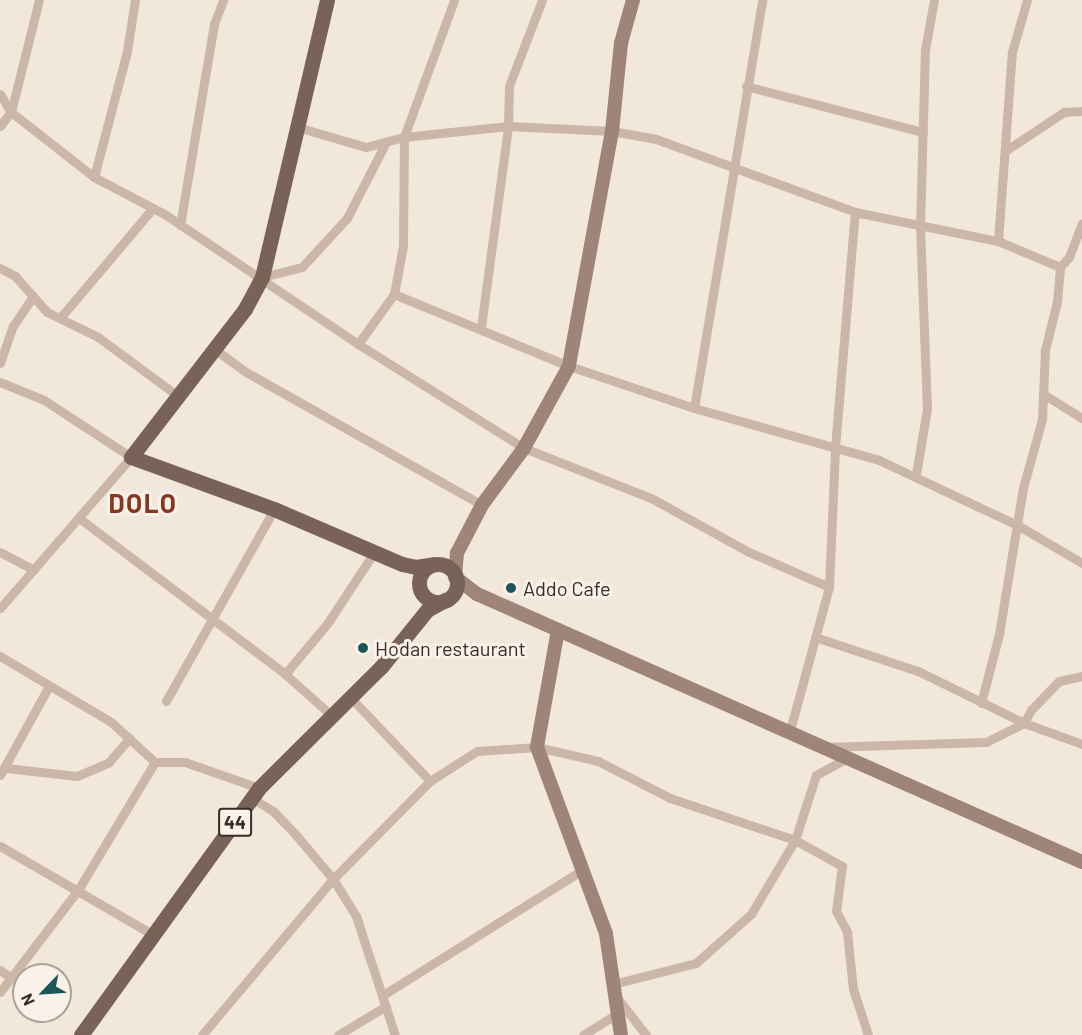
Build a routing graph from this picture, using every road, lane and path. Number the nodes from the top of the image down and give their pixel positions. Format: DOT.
graph roads {
  1 [pos="39,0"];
  2 [pos="135,0"];
  3 [pos="223,0"];
  4 [pos="327,0"];
  5 [pos="454,0"];
  6 [pos="542,0"];
  7 [pos="633,0"];
  8 [pos="762,0"];
  9 [pos="934,0"];
  10 [pos="1027,0"];
  11 [pos="746,86"];
  12 [pos="0,94"];
  13 [pos="1082,111"];
  14 [pos="11,112"];
  15 [pos="0,126"];
  16 [pos="508,126"];
  17 [pos="297,128"];
  18 [pos="612,131"];
  19 [pos="923,132"];
  20 [pos="404,137"];
  21 [pos="385,144"];
  22 [pos="1005,151"];
  23 [pos="732,165"];
  24 [pos="94,177"];
  25 [pos="153,208"];
  26 [pos="855,212"];
  27 [pos="1082,223"];
  28 [pos="180,225"];
  29 [pos="921,227"];
  30 [pos="998,241"];
  31 [pos="1059,267"];
  32 [pos="0,268"];
  33 [pos="262,277"];
  34 [pos="394,294"];
  35 [pos="33,296"];
  36 [pos="60,318"];
  37 [pos="481,327"];
  38 [pos="358,344"];
  39 [pos="213,348"];
  40 [pos="0,363"];
  41 [pos="569,366"];
  42 [pos="0,382"];
  43 [pos="1043,394"];
  44 [pos="178,396"];
  45 [pos="694,408"];
  46 [pos="1082,418"];
  47 [pos="524,448"];
  48 [pos="835,448"];
  49 [pos="131,457"];
  50 [pos="916,474"];
  51 [pos="482,505"];
  52 [pos="274,509"];
  53 [pos="79,518"];
  54 [pos="1019,526"];
  55 [pos="375,551"];
  56 [pos="0,552"];
  57 [pos="457,553"];
  58 [pos="1082,563"];
  59 [pos="402,564"];
  60 [pos="434,564"];
  61 [pos="34,570"];
  62 [pos="455,577"];
  63 [pos="829,586"];
  64 [pos="419,587"];
  65 [pos="477,594"];
  66 [pos="445,600"];
  67 [pos="0,608"];
  68 [pos="211,617"];
  69 [pos="411,627"];
  70 [pos="558,630"];
  71 [pos="815,637"];
  72 [pos="0,656"];
  73 [pos="285,674"];
  74 [pos="1082,676"];
  75 [pos="49,686"];
  76 [pos="350,697"];
  77 [pos="166,701"];
  78 [pos="981,703"];
  79 [pos="331,715"];
  80 [pos="1024,723"];
  81 [pos="789,734"];
  82 [pos="130,738"];
  83 [pos="1082,744"];
  84 [pos="537,747"];
  85 [pos="818,747"];
  86 [pos="845,759"];
  87 [pos="154,762"];
  88 [pos="3,771"];
  89 [pos="430,781"];
  90 [pos="256,793"];
  91 [pos="795,840"];
  92 [pos="0,846"];
  93 [pos="1082,862"];
  94 [pos="582,870"];
  95 [pos="333,879"];
  96 [pos="78,890"];
  97 [pos="152,934"];
  98 [pos="0,970"];
  99 [pos="11,978"];
  100 [pos="614,989"];
  101 [pos="0,992"];
  102 [pos="383,995"];
  103 [pos="386,1006"];
  104 [pos="617,1014"];
  105 [pos="81,1035"];
  106 [pos="202,1035"];
  107 [pos="338,1035"];
  108 [pos="395,1035"];
  109 [pos="583,1035"];
  110 [pos="621,1035"];
  111 [pos="646,1035"];
  112 [pos="868,1035"];
  1 -- 14 [label="street"];
  2 -- 24 [label="street"];
  3 -- 28 [label="street"];
  4 -- 17 [label="main road"];
  5 -- 20 [label="street"];
  6 -- 16 [label="street"];
  7 -- 18 [label="street"];
  8 -- 11 [label="street"];
  9 -- 19 [label="street"];
  10 -- 22 [label="street"];
  11 -- 19 [label="street"];
  11 -- 23 [label="street"];
  12 -- 14 [label="street"];
  13 -- 22 [label="street"];
  14 -- 15 [label="street"];
  14 -- 24 [label="street"];
  16 -- 18 [label="street"];
  16 -- 20 [label="street"];
  16 -- 37 [label="street"];
  17 -- 21 [label="street"];
  17 -- 33 [label="main road"];
  18 -- 23 [label="street"];
  18 -- 41 [label="street"];
  19 -- 29 [label="street"];
  20 -- 21 [label="street"];
  20 -- 34 [label="street"];
  21 -- 33 [label="street"];
  22 -- 30 [label="street"];
  23 -- 26 [label="street"];
  23 -- 45 [label="street"];
  24 -- 25 [label="street"];
  25 -- 28 [label="street"];
  25 -- 36 [label="street"];
  26 -- 29 [label="street"];
  26 -- 48 [label="street"];
  27 -- 31 [label="street"];
  28 -- 33 [label="street"];
  29 -- 30 [label="street"];
  29 -- 50 [label="street"];
  30 -- 31 [label="street"];
  31 -- 43 [label="street"];
  32 -- 35 [label="street"];
  33 -- 38 [label="street"];
  33 -- 39 [label="main road"];
  34 -- 37 [label="street"];
  34 -- 38 [label="street"];
  35 -- 36 [label="street"];
  35 -- 40 [label="street"];
  36 -- 44 [label="street"];
  37 -- 41 [label="street"];
  38 -- 47 [label="street"];
  39 -- 44 [label="main road"];
  39 -- 51 [label="street"];
  41 -- 45 [label="street"];
  41 -- 47 [label="street"];
  42 -- 49 [label="street"];
  43 -- 46 [label="street"];
  43 -- 54 [label="street"];
  44 -- 49 [label="main road"];
  45 -- 48 [label="street"];
  47 -- 51 [label="street"];
  47 -- 63 [label="street"];
  48 -- 50 [label="street"];
  48 -- 63 [label="street"];
  49 -- 52 [label="main road"];
  49 -- 53 [label="street"];
  50 -- 54 [label="street"];
  51 -- 57 [label="street"];
  52 -- 55 [label="main road"];
  52 -- 68 [label="street"];
  53 -- 61 [label="street"];
  53 -- 68 [label="street"];
  54 -- 58 [label="street"];
  54 -- 78 [label="street"];
  55 -- 59 [label="main road"];
  55 -- 73 [label="street"];
  56 -- 61 [label="street"];
  57 -- 60 [label="street"];
  57 -- 62 [label="street"];
  59 -- 60 [label="main road"];
  59 -- 64 [label="main road"];
  60 -- 62 [label="main road"];
  60 -- 64 [label="main road"];
  61 -- 67 [label="street"];
  62 -- 65 [label="street"];
  62 -- 66 [label="main road"];
  63 -- 71 [label="street"];
  64 -- 66 [label="main road"];
  64 -- 69 [label="main road"];
  65 -- 66 [label="street"];
  65 -- 70 [label="street"];
  66 -- 69 [label="main road"];
  68 -- 73 [label="street"];
  68 -- 77 [label="street"];
  69 -- 76 [label="main road, 44"];
  70 -- 81 [label="street"];
  70 -- 84 [label="street"];
  71 -- 78 [label="street"];
  71 -- 81 [label="street"];
  72 -- 75 [label="street"];
  73 -- 79 [label="street"];
  74 -- 80 [label="street"];
  75 -- 82 [label="street"];
  75 -- 88 [label="street"];
  76 -- 79 [label="main road, 44"];
  76 -- 89 [label="street"];
  78 -- 80 [label="street"];
  79 -- 90 [label="main road, 44"];
  80 -- 83 [label="street"];
  80 -- 85 [label="street"];
  81 -- 85 [label="street"];
  82 -- 87 [label="street"];
  82 -- 88 [label="street"];
  84 -- 89 [label="street"];
  84 -- 91 [label="street"];
  84 -- 94 [label="street"];
  85 -- 86 [label="street"];
  86 -- 91 [label="street"];
  86 -- 93 [label="street"];
  87 -- 90 [label="street"];
  87 -- 96 [label="street"];
  89 -- 95 [label="street"];
  90 -- 95 [label="street"];
  90 -- 97 [label="main road, 44"];
  91 -- 100 [label="street"];
  91 -- 112 [label="street"];
  92 -- 96 [label="street"];
  94 -- 100 [label="street"];
  94 -- 102 [label="street"];
  95 -- 102 [label="street"];
  95 -- 106 [label="street"];
  96 -- 97 [label="street"];
  96 -- 99 [label="street"];
  97 -- 105 [label="main road, 44"];
  98 -- 99 [label="street"];
  99 -- 101 [label="street"];
  100 -- 104 [label="street"];
  100 -- 111 [label="street"];
  102 -- 103 [label="street"];
  103 -- 107 [label="street"];
  103 -- 108 [label="street"];
  104 -- 109 [label="street"];
  104 -- 110 [label="street"];
}
